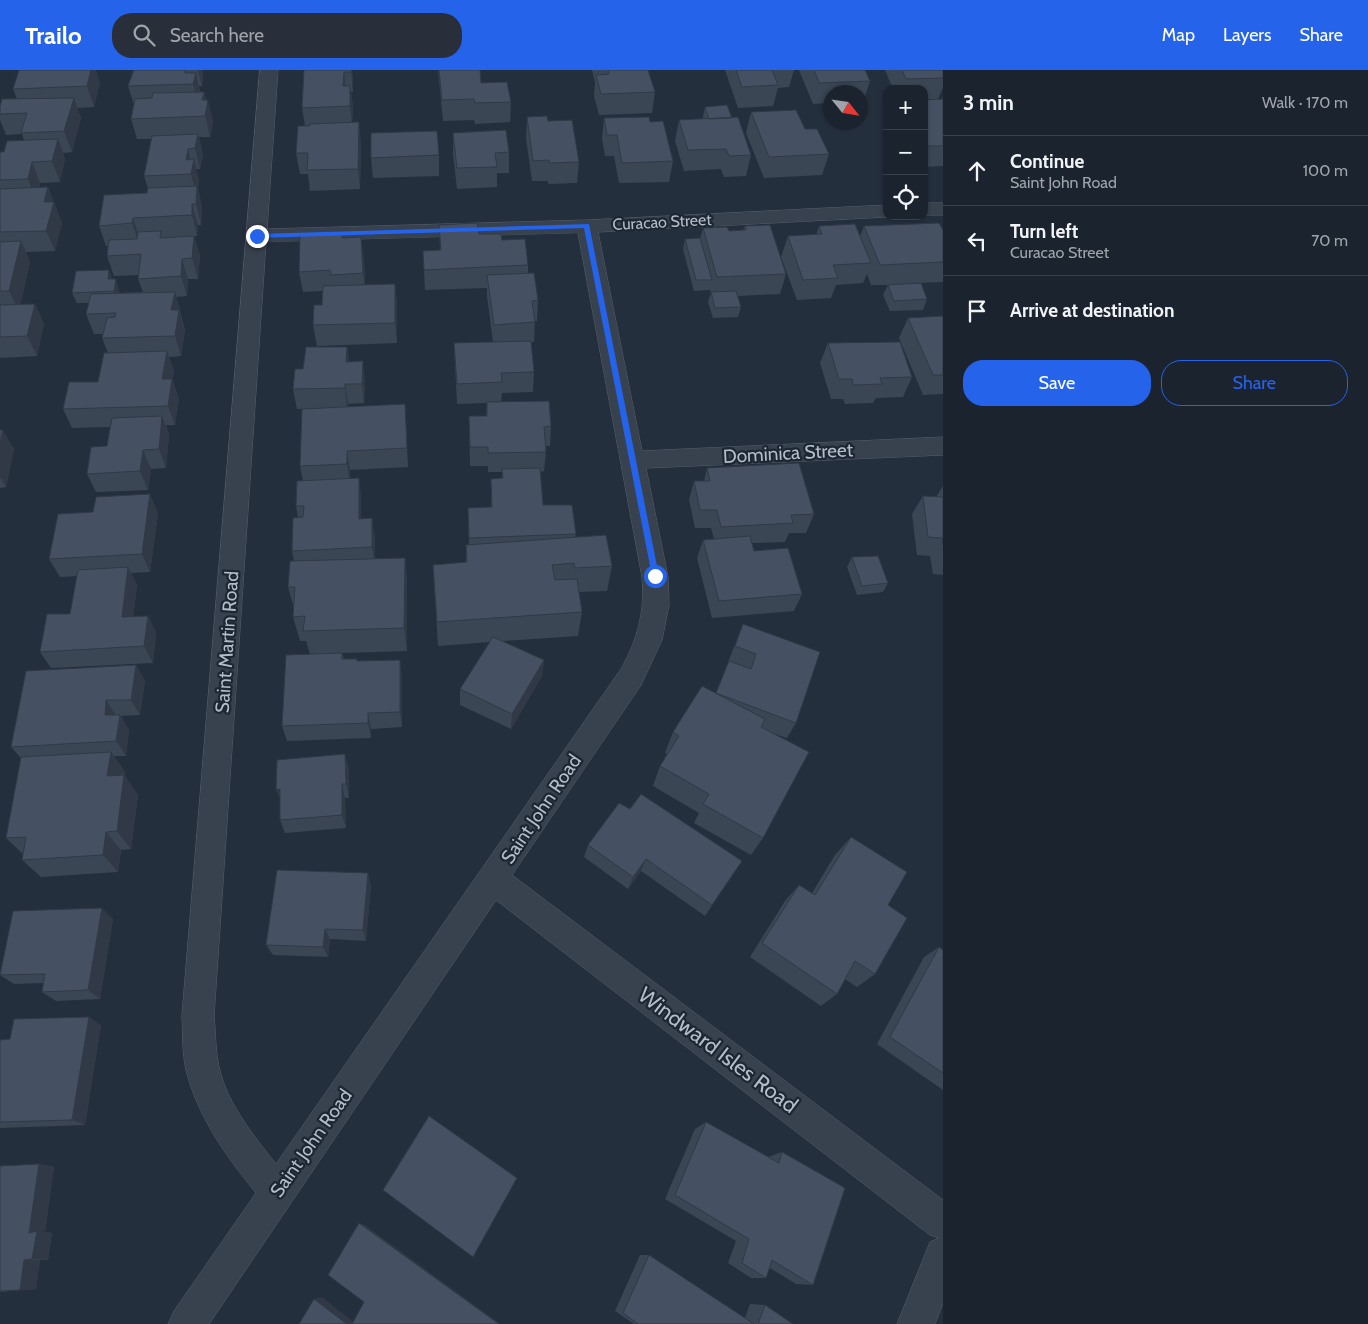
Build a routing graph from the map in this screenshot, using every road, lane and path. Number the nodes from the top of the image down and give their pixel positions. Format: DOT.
graph roads {
  1 [pos="269,70"];
  2 [pos="943,209"];
  3 [pos="928,210"];
  4 [pos="883,211"];
  5 [pos="587,226"];
  6 [pos="257,236"];
  7 [pos="943,446"];
  8 [pos="633,460"];
  9 [pos="493,879"];
  10 [pos="277,1192"];
  11 [pos="943,1222"];
  12 [pos="943,1255"];
  13 [pos="188,1324"];
  14 [pos="916,1324"];
  1 -- 6 [label="street, Saint Martin Road"];
  2 -- 3 [label="street"];
  4 -- 5 [label="street, Curacao Street"];
  5 -- 6 [label="street, Curacao Street"];
  5 -- 8 [label="street, Saint John Road"];
  6 -- 10 [label="street, Saint Martin Road"];
  7 -- 8 [label="street, Dominica Street"];
  8 -- 9 [label="street, Saint John Road"];
  9 -- 10 [label="street, Saint John Road"];
  9 -- 11 [label="street, Windward Isles Road"];
  10 -- 13 [label="street, Saint John Road"];
  12 -- 14 [label="street"];
}
